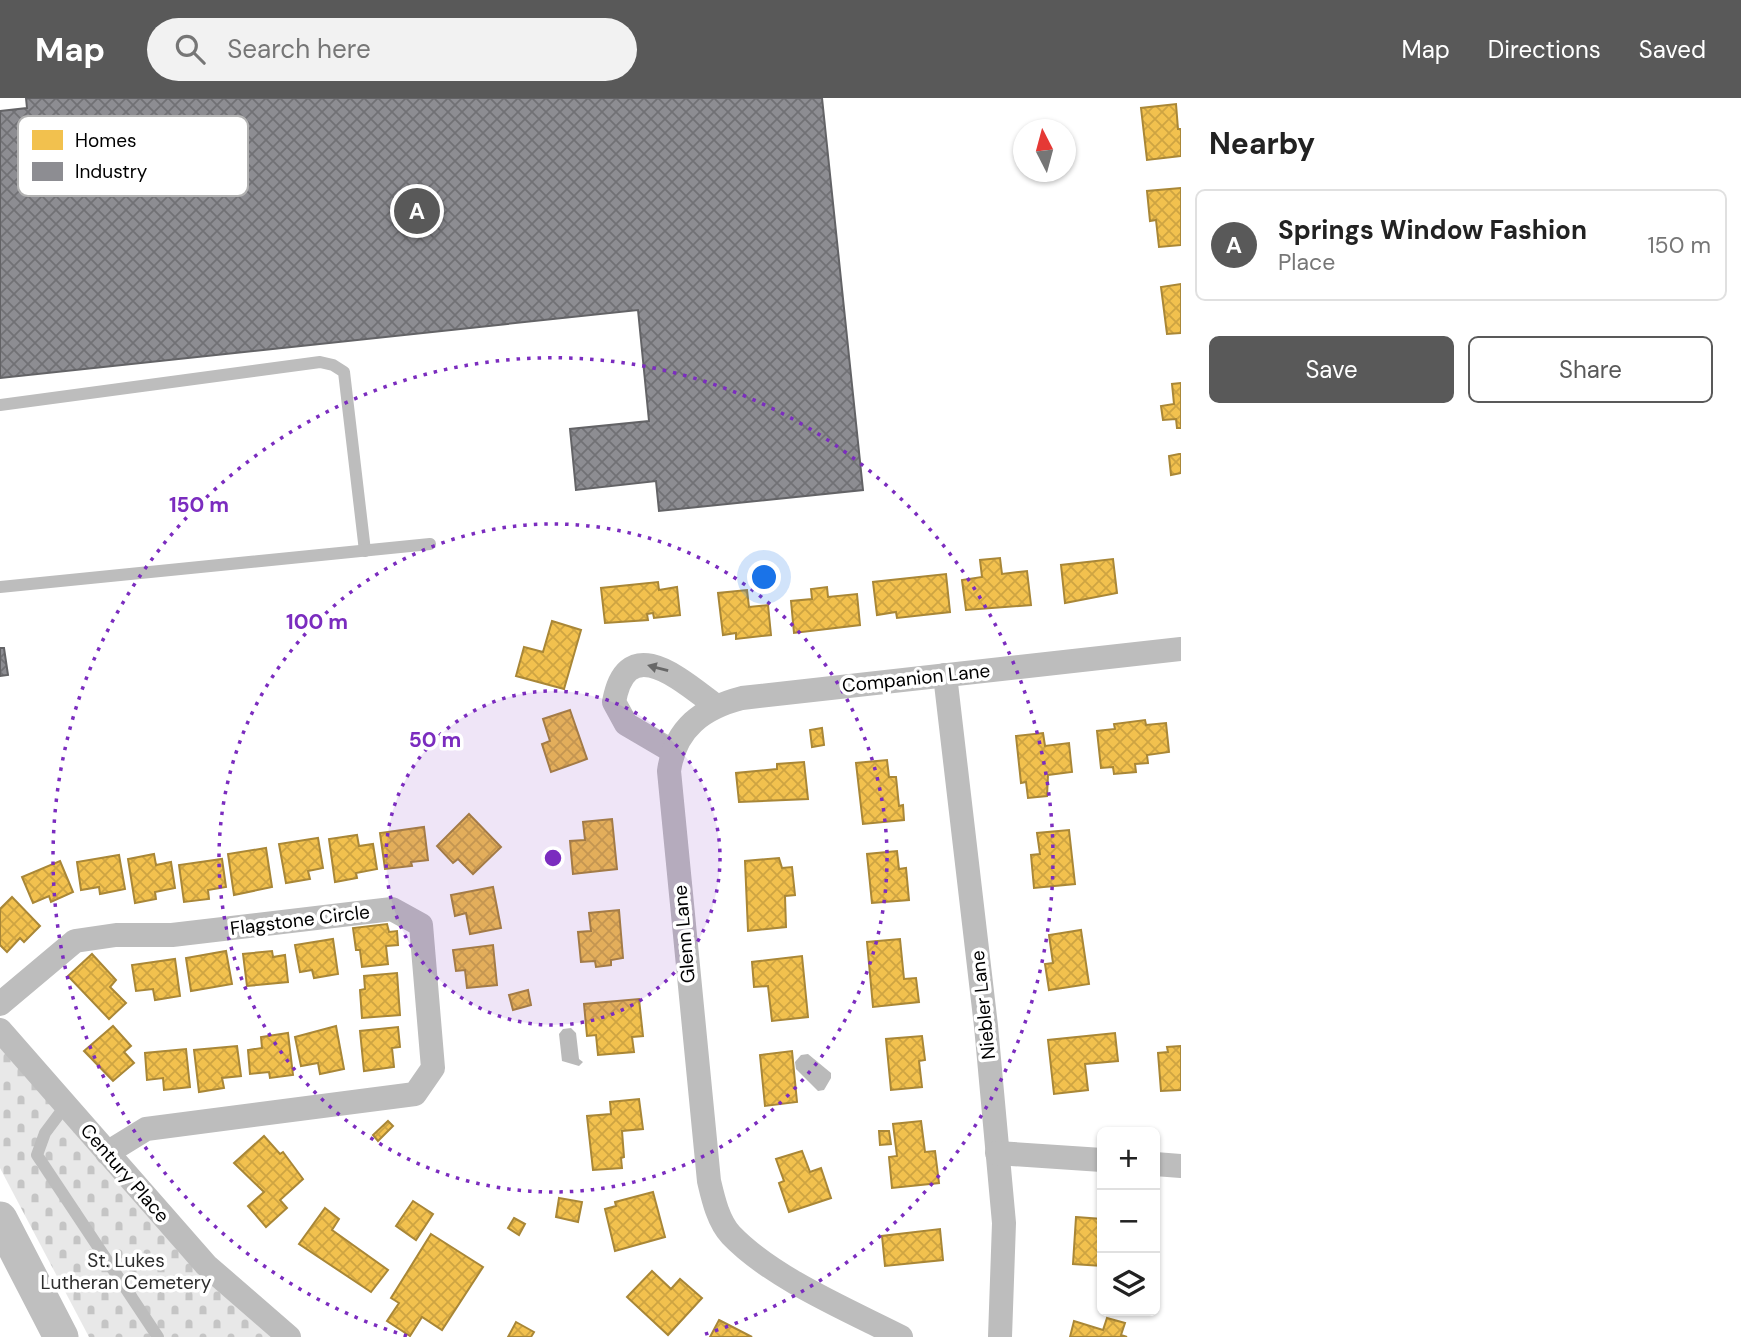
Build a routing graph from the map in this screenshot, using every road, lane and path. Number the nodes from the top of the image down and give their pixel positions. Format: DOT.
graph roads {
  1 [pos="0,405"];
  2 [pos="430,544"];
  3 [pos="365,551"];
  4 [pos="0,587"];
  5 [pos="1181,649"];
  6 [pos="945,675"];
  7 [pos="715,705"];
  8 [pos="672,751"];
  9 [pos="0,1004"];
  10 [pos="0,1030"];
  11 [pos="66,1105"];
  12 [pos="107,1153"];
  13 [pos="997,1153"];
  14 [pos="1097,1160"];
  15 [pos="1160,1164"];
  16 [pos="1181,1166"];
  17 [pos="3,1231"];
  18 [pos="61,1337"];
  19 [pos="158,1337"];
  20 [pos="289,1337"];
  21 [pos="901,1337"];
  22 [pos="1000,1337"];
  1 -- 3 [label="lane"];
  2 -- 3 [label="lane"];
  3 -- 4 [label="lane"];
  5 -- 6 [label="street, Companion Lane"];
  6 -- 7 [label="street, Companion Lane"];
  6 -- 13 [label="street, Niebler Lane"];
  7 -- 8 [label="street, Companion Lane"];
  7 -- 8 [label="street, one-way"];
  8 -- 21 [label="street, Glenn Lane"];
  9 -- 12 [label="street, Flagstone Circle"];
  10 -- 11 [label="street, Century Place"];
  11 -- 12 [label="street, Century Place"];
  11 -- 19 [label="lane"];
  12 -- 20 [label="street, Century Place"];
  13 -- 14 [label="street"];
  13 -- 22 [label="street, Niebler Lane"];
  15 -- 16 [label="street"];
  17 -- 18 [label="street"];
}
